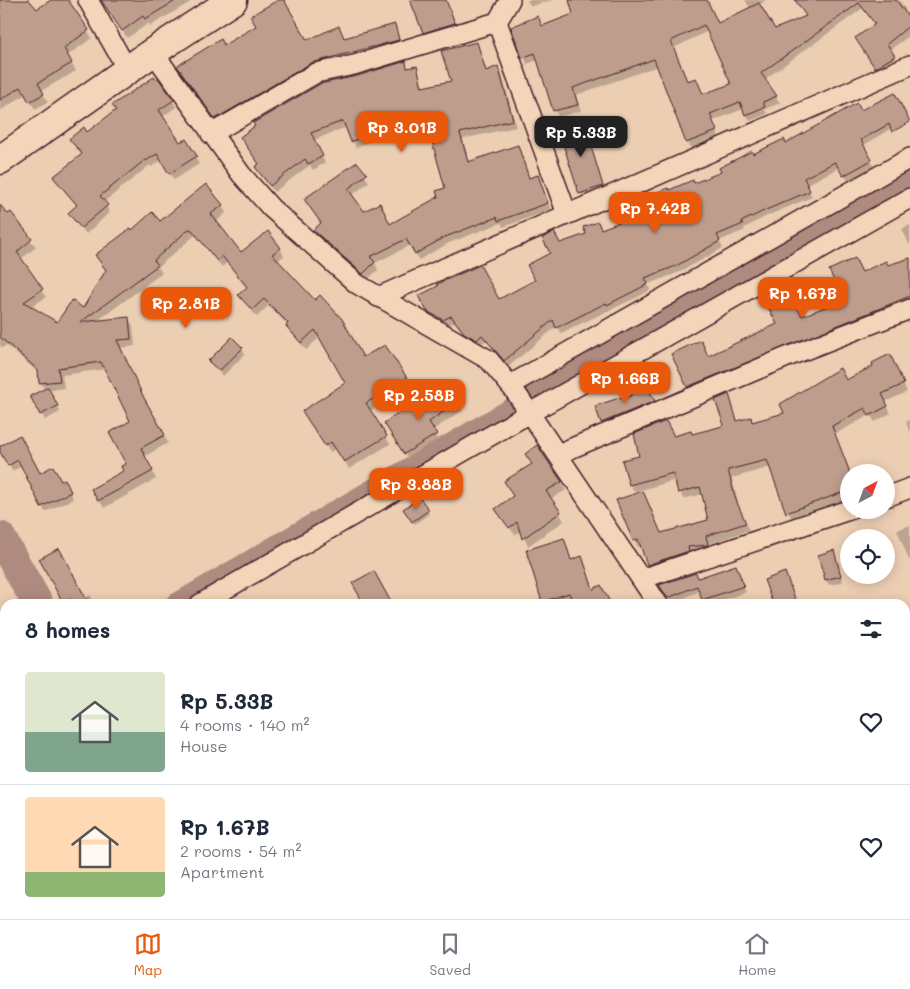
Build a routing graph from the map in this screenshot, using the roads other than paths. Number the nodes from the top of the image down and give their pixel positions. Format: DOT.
graph roads {
  1 [pos="88,0"];
  2 [pos="233,0"];
  3 [pos="510,0"];
  4 [pos="497,22"];
  5 [pos="153,52"];
  6 [pos="910,65"];
  7 [pos="127,69"];
  8 [pos="211,134"];
  9 [pos="910,158"];
  10 [pos="0,160"];
  11 [pos="910,198"];
  12 [pos="567,214"];
  13 [pos="378,297"];
  14 [pos="910,310"];
  15 [pos="512,388"];
  16 [pos="527,411"];
  17 [pos="558,454"];
  18 [pos="910,488"];
  19 [pos="895,494"];
  20 [pos="840,513"];
  21 [pos="641,579"];
  22 [pos="208,599"];
  23 [pos="655,599"];
  1 -- 7 [label="street"];
  2 -- 5 [label="highway"];
  3 -- 4 [label="street"];
  4 -- 8 [label="street"];
  4 -- 12 [label="street"];
  5 -- 7 [label="highway"];
  5 -- 8 [label="street"];
  6 -- 12 [label="street"];
  7 -- 10 [label="highway"];
  8 -- 13 [label="street"];
  9 -- 15 [label="street"];
  11 -- 16 [label="street"];
  12 -- 13 [label="street"];
  13 -- 15 [label="street"];
  14 -- 17 [label="street"];
  15 -- 16 [label="street"];
  16 -- 17 [label="street"];
  16 -- 22 [label="street"];
  17 -- 21 [label="street"];
  18 -- 19 [label="street"];
  20 -- 21 [label="street"];
  21 -- 23 [label="street"];
}
